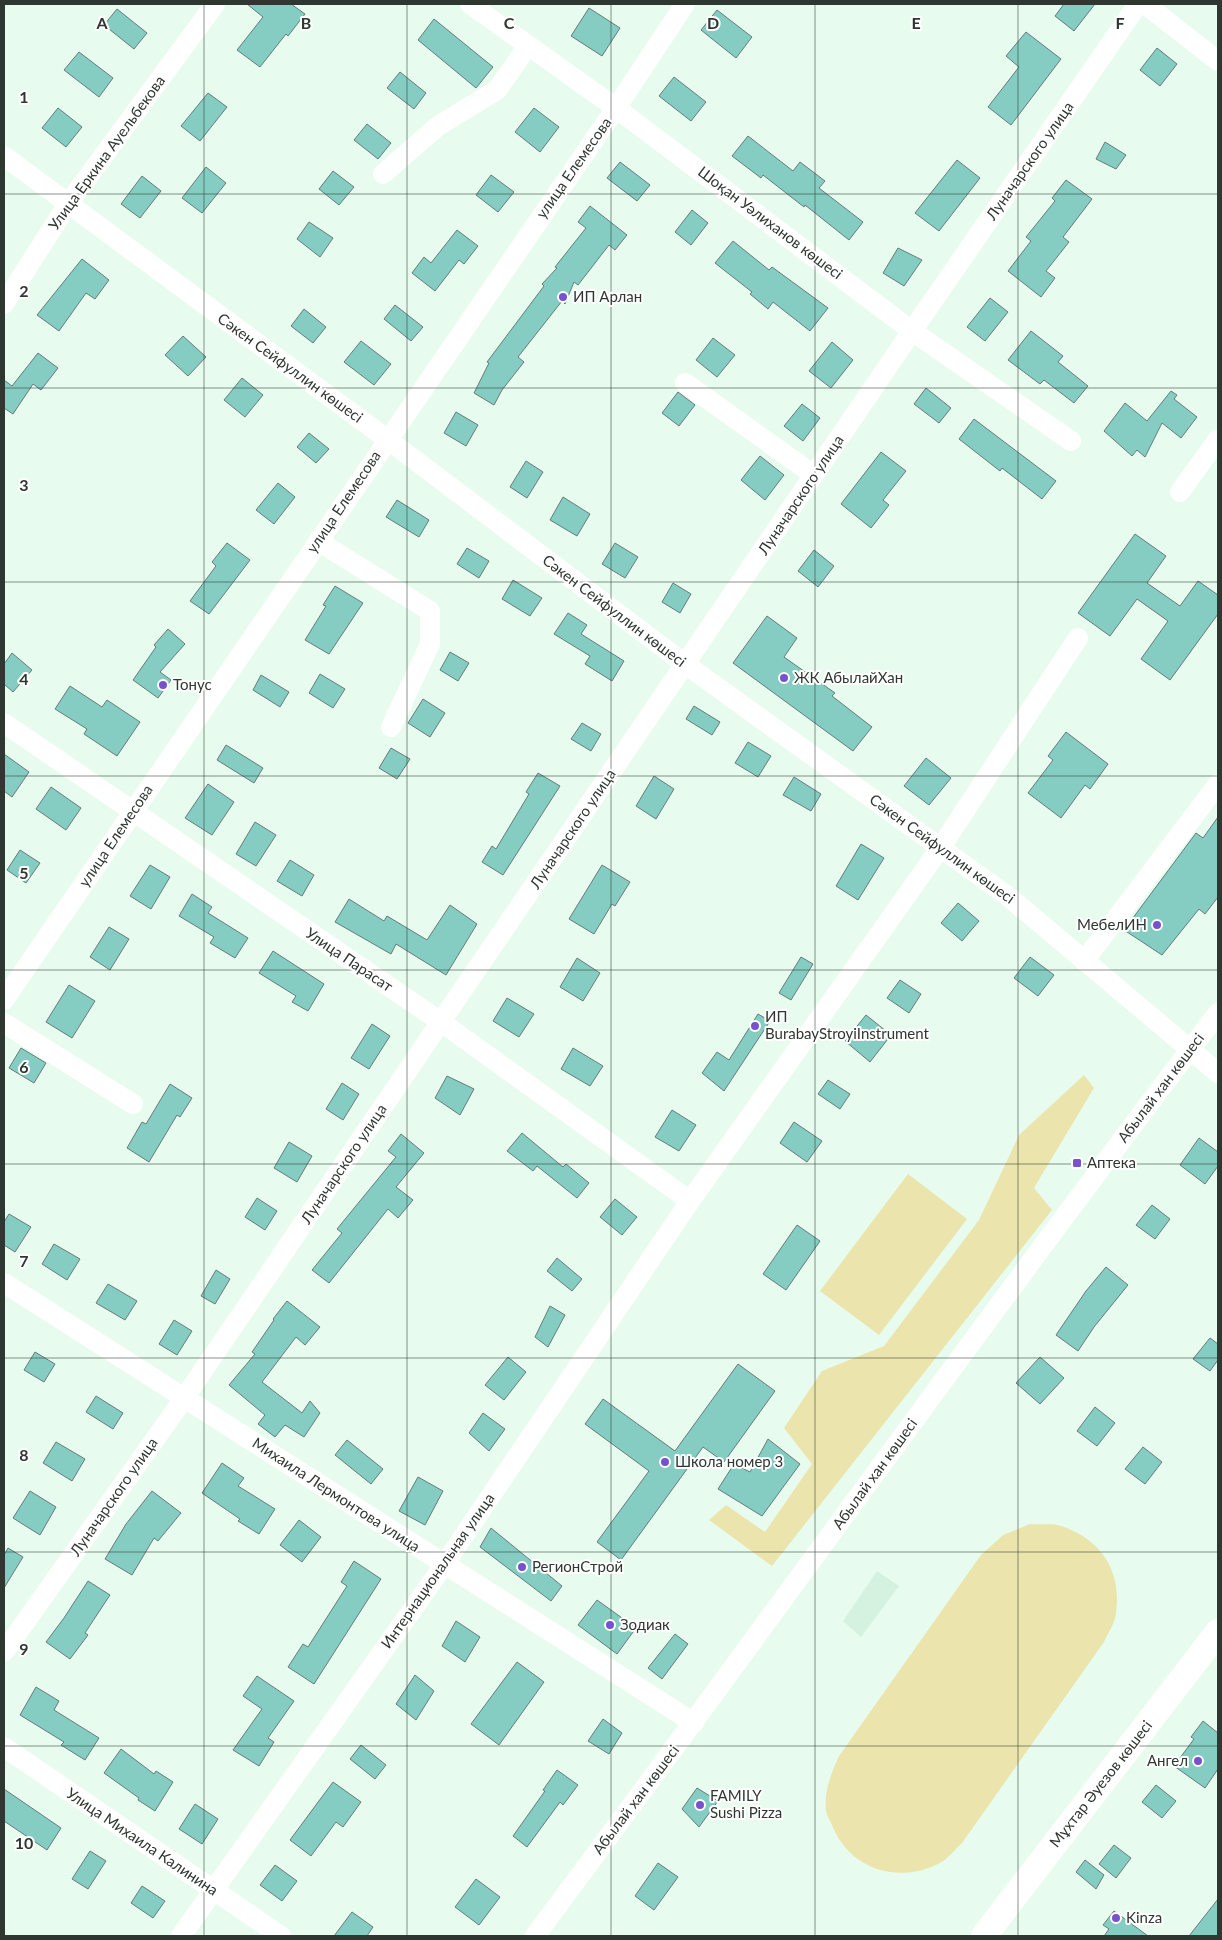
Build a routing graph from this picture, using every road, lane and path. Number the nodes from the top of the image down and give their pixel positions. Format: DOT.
graph roads {
  1 [pos="214,4"];
  2 [pos="470,4"];
  3 [pos="685,4"];
  4 [pos="1138,4"];
  5 [pos="1145,4"];
  6 [pos="528,46"];
  7 [pos="1218,61"];
  8 [pos="616,108"];
  9 [pos="4,156"];
  10 [pos="383,174"];
  11 [pos="68,204"];
  12 [pos="4,304"];
  13 [pos="912,331"];
  14 [pos="685,383"];
  15 [pos="387,439"];
  16 [pos="1218,439"];
  17 [pos="1071,441"];
  18 [pos="814,475"];
  19 [pos="1180,492"];
  20 [pos="318,541"];
  21 [pos="1078,638"];
  22 [pos="685,664"];
  23 [pos="4,723"];
  24 [pos="391,727"];
  25 [pos="1218,784"];
  26 [pos="133,812"];
  27 [pos="941,847"];
  28 [pos="1084,961"];
  29 [pos="4,1000"];
  30 [pos="1218,1013"];
  31 [pos="441,1022"];
  32 [pos="4,1023"];
  33 [pos="1190,1050"];
  34 [pos="1218,1073"];
  35 [pos="133,1104"];
  36 [pos="690,1201"];
  37 [pos="4,1282"];
  38 [pos="185,1398"];
  39 [pos="444,1565"];
  40 [pos="1218,1632"];
  41 [pos="4,1652"];
  42 [pos="694,1723"];
  43 [pos="4,1747"];
  44 [pos="213,1891"];
  45 [pos="989,1934"];
  46 [pos="181,1936"];
  47 [pos="281,1936"];
  48 [pos="535,1936"];
  1 -- 11 [label="street, Улица Еркина Ауельбекова"];
  2 -- 6 [label="street, Шоқан Уәлиханов көшесі"];
  3 -- 8 [label="street, улица Елемесова"];
  4 -- 13 [label="street, Луначарского улица"];
  5 -- 7 [label="street"];
  6 -- 8 [label="street, Шоқан Уәлиханов көшесі"];
  6 -- 10 [label="street"];
  8 -- 13 [label="street, Шоқан Уәлиханов көшесі"];
  8 -- 15 [label="street, улица Елемесова"];
  9 -- 11 [label="street, Сәкен Сейфуллин көшесі"];
  11 -- 12 [label="street, Улица Еркина Ауельбекова"];
  11 -- 15 [label="street, Сәкен Сейфуллин көшесі"];
  13 -- 17 [label="street, Шоқан Уәлиханов көшесі"];
  13 -- 18 [label="street, Луначарского улица"];
  14 -- 18 [label="street"];
  15 -- 20 [label="street, улица Елемесова"];
  15 -- 22 [label="street, Сәкен Сейфуллин көшесі"];
  16 -- 19 [label="street"];
  18 -- 22 [label="street, Луначарского улица"];
  20 -- 24 [label="street"];
  20 -- 26 [label="street, улица Елемесова"];
  21 -- 27 [label="street, Интернациональная улица"];
  22 -- 27 [label="street, Сәкен Сейфуллин көшесі"];
  22 -- 31 [label="street, Луначарского улица"];
  23 -- 26 [label="street, Улица Парасат"];
  25 -- 28 [label="street"];
  26 -- 29 [label="street, улица Елемесова"];
  26 -- 31 [label="street, Улица Парасат"];
  27 -- 28 [label="street, Сәкен Сейфуллин көшесі"];
  27 -- 36 [label="street, Интернациональная улица"];
  28 -- 33 [label="street, Сәкен Сейфуллин көшесі"];
  30 -- 33 [label="street, Абылай хан көшесі"];
  31 -- 36 [label="street, Улица Парасат"];
  31 -- 38 [label="street, Луначарского улица"];
  32 -- 35 [label="street"];
  33 -- 34 [label="street, Сәкен Сейфуллин көшесі"];
  33 -- 42 [label="street, Абылай хан көшесі"];
  36 -- 39 [label="street, Интернациональная улица"];
  37 -- 38 [label="street, Михаила Лермонтова улица"];
  38 -- 39 [label="street, Михаила Лермонтова улица"];
  38 -- 41 [label="street, Луначарского улица"];
  39 -- 42 [label="street, Михаила Лермонтова улица"];
  39 -- 44 [label="street, Интернациональная улица"];
  40 -- 45 [label="main road, Мұхтар Әуезов көшесі"];
  42 -- 48 [label="street, Абылай хан көшесі"];
  43 -- 44 [label="street, Улица Михаила Калинина"];
  44 -- 46 [label="street, Интернациональная улица"];
  44 -- 47 [label="street, Улица Михаила Калинина"];
}
